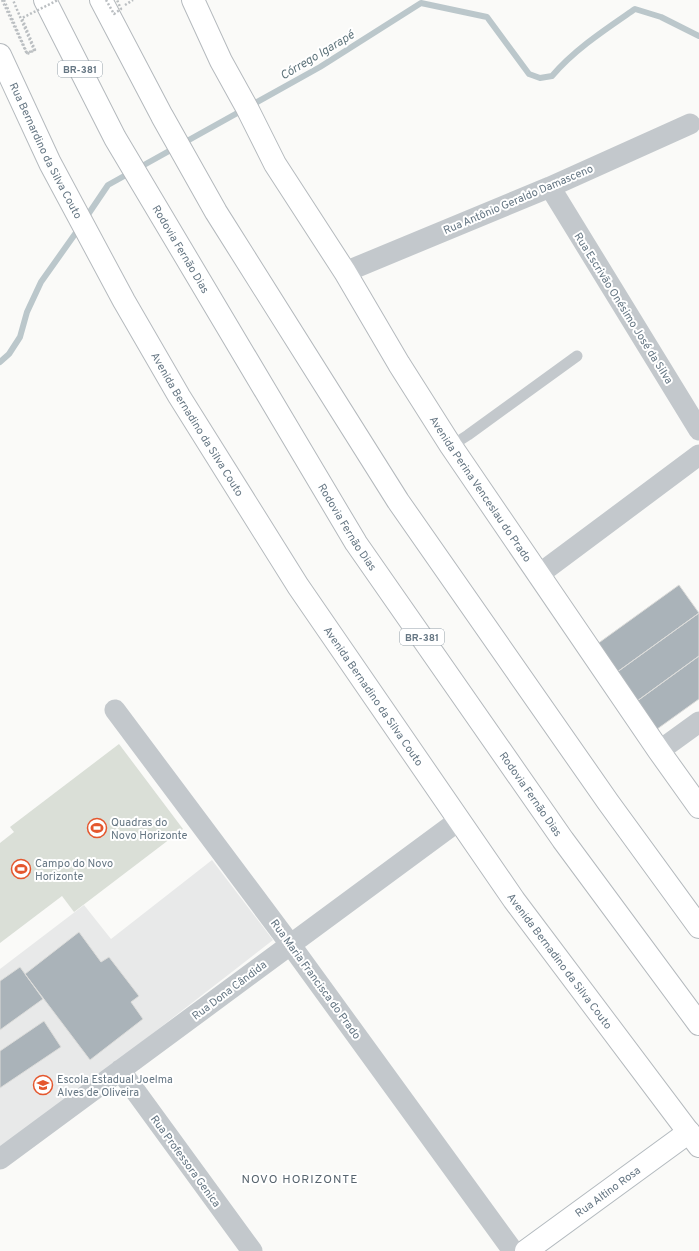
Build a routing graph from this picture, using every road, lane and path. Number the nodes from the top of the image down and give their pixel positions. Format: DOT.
graph roads {
  1 [pos="3,0"];
  2 [pos="13,0"];
  3 [pos="45,0"];
  4 [pos="58,0"];
  5 [pos="101,0"];
  6 [pos="106,0"];
  7 [pos="117,0"];
  8 [pos="193,0"];
  9 [pos="0,55"];
  10 [pos="690,124"];
  11 [pos="550,187"];
  12 [pos="82,224"];
  13 [pos="345,272"];
  14 [pos="577,356"];
  15 [pos="699,430"];
  16 [pos="451,446"];
  17 [pos="699,455"];
  18 [pos="538,575"];
  19 [pos="115,710"];
  20 [pos="699,722"];
  21 [pos="659,751"];
  22 [pos="699,807"];
  23 [pos="458,821"];
  24 [pos="699,927"];
  25 [pos="290,944"];
  26 [pos="699,1024"];
  27 [pos="120,1070"];
  28 [pos="694,1139"];
  29 [pos="0,1159"];
  30 [pos="252,1251"];
  31 [pos="513,1251"];
  32 [pos="526,1251"];
  1 -- 2 [label="path, bridge"];
  1 -- 4 [label="path, bridge"];
  3 -- 26 [label="main road, Rodovia Fernão Dias / BR-381"];
  5 -- 24 [label="main road"];
  6 -- 7 [label="path, bridge"];
  8 -- 13 [label="main road, Avenida Perina Venceslau do Prado"];
  9 -- 12 [label="main road, Rua Bernardino da Silva Couto"];
  10 -- 11 [label="street, Rua Antônio Geraldo Damasceno"];
  11 -- 13 [label="street, Rua Antônio Geraldo Damasceno"];
  11 -- 15 [label="street, Rua Escrivão Onésimo José da Silva"];
  12 -- 23 [label="main road, Avenida Bernadino da Silva Couto"];
  13 -- 16 [label="main road, Avenida Perina Venceslau do Prado"];
  14 -- 16 [label="lane"];
  16 -- 18 [label="main road, Avenida Perina Venceslau do Prado"];
  17 -- 18 [label="street"];
  18 -- 21 [label="main road, Avenida Perina Venceslau do Prado"];
  19 -- 25 [label="street, Rua Maria Francisca do Prado"];
  20 -- 21 [label="street"];
  21 -- 22 [label="main road, Avenida Perina Venceslau do Prado"];
  23 -- 25 [label="street, Rua Dona Cândida"];
  23 -- 28 [label="main road, Avenida Bernadino da Silva Couto"];
  25 -- 27 [label="street, Rua Dona Cândida"];
  25 -- 31 [label="street, Rua Maria Francisca do Prado"];
  27 -- 29 [label="street, Rua Dona Cândida"];
  27 -- 30 [label="street, Rua Professora Genica"];
  28 -- 32 [label="main road, Rua Altino Rosa"];
}
